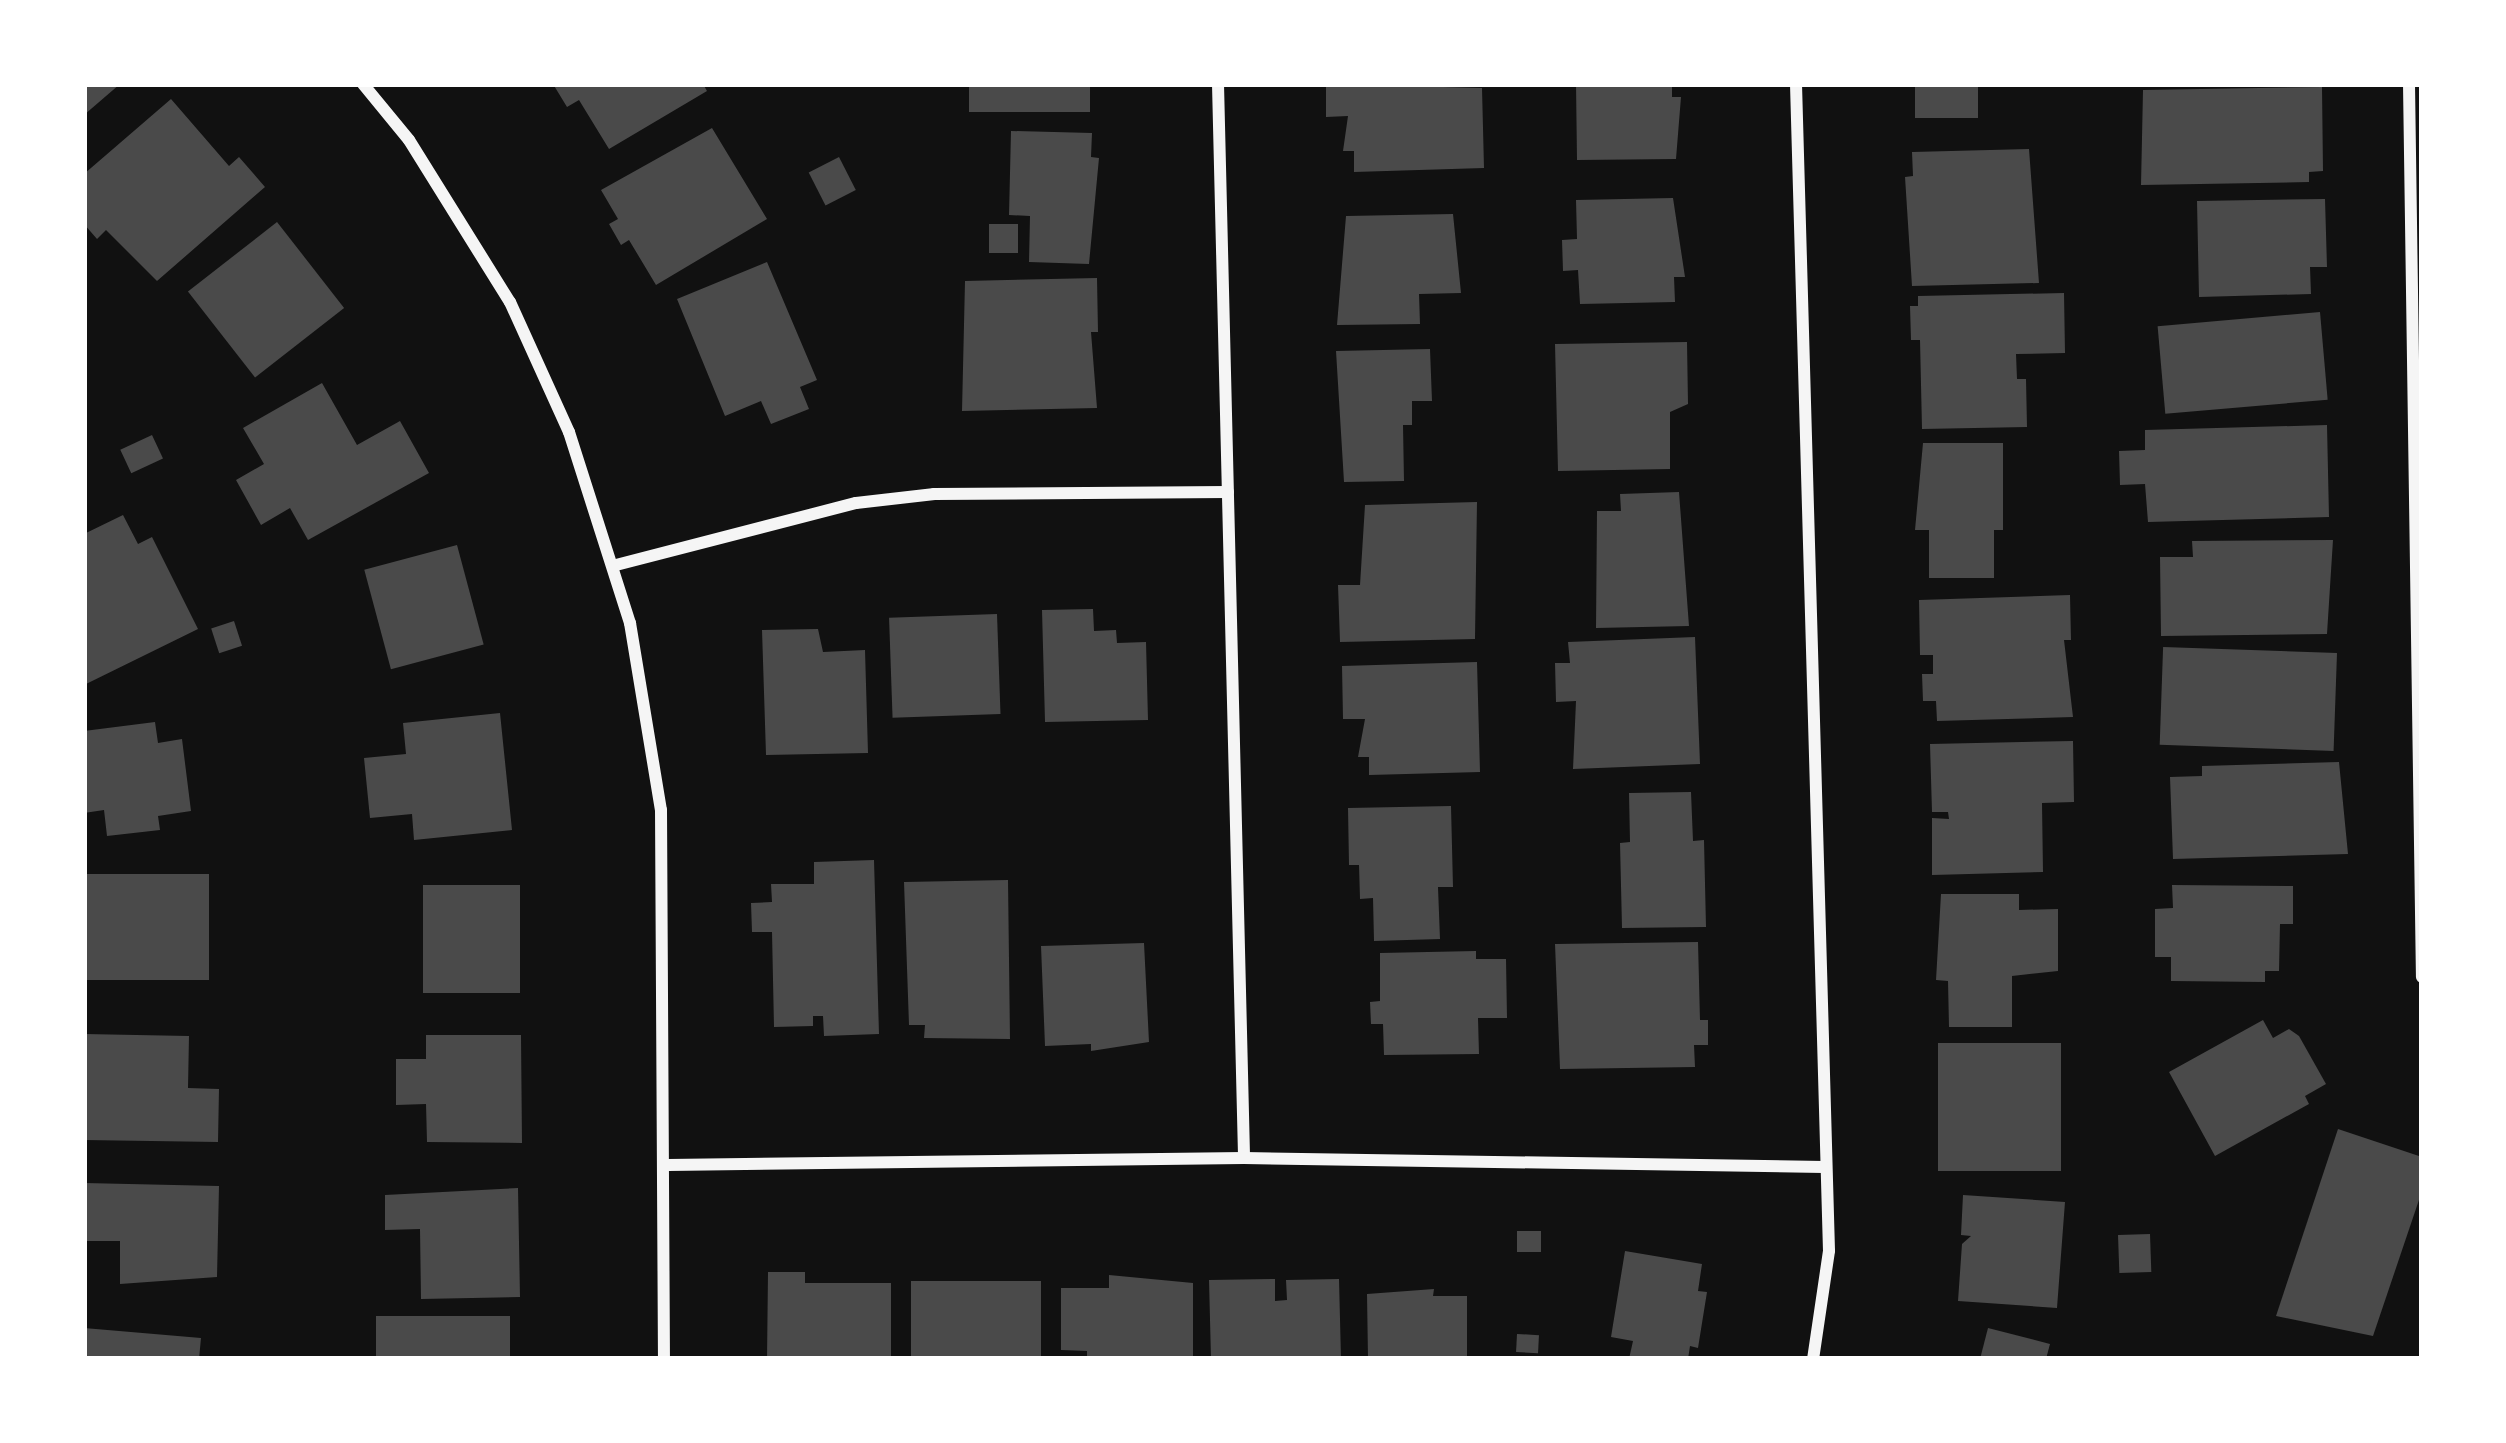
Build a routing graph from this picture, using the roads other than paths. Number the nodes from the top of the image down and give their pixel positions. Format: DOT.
graph roads {
  1 [pos="363,84"];
  2 [pos="1218,84"];
  3 [pos="1796,84"];
  4 [pos="2410,84"];
  5 [pos="2416,315"];
  6 [pos="1228,492"];
  7 [pos="616,565"];
  8 [pos="2422,977"];
  9 [pos="1244,1158"];
  10 [pos="668,1166"];
  11 [pos="1824,1167"];
  12 [pos="664,1359"];
  13 [pos="1813,1359"];
  1 -- 7 [label="street"];
  2 -- 6 [label="street"];
  3 -- 11 [label="street"];
  4 -- 5 [label="street"];
  5 -- 8 [label="street"];
  6 -- 7 [label="street"];
  6 -- 9 [label="street"];
  7 -- 10 [label="street"];
  9 -- 10 [label="street"];
  9 -- 11 [label="street"];
  10 -- 12 [label="street"];
  11 -- 13 [label="street"];
}
